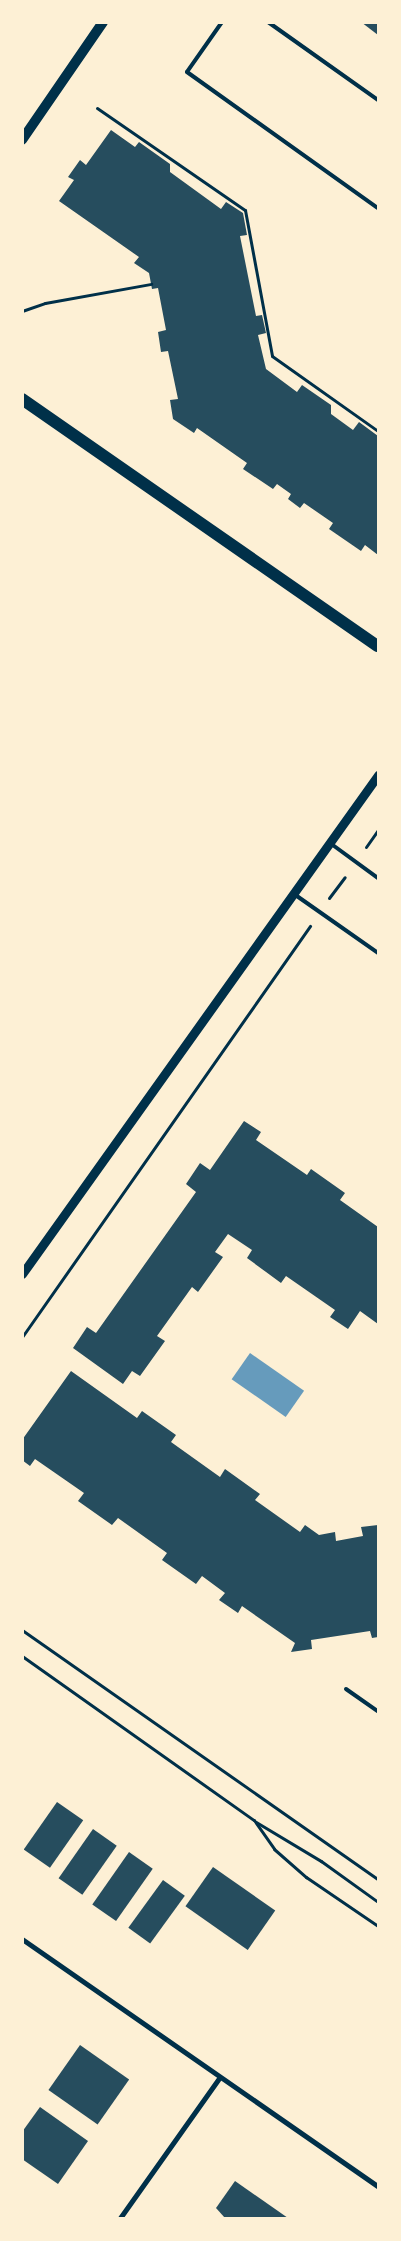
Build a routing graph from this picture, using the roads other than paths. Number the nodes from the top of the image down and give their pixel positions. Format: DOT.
graph roads {
  1 [pos="103,22"];
  2 [pos="222,22"];
  3 [pos="268,22"];
  4 [pos="378,100"];
  5 [pos="22,140"];
  6 [pos="378,208"];
  7 [pos="22,399"];
  8 [pos="378,646"];
  9 [pos="378,775"];
  10 [pos="330,843"];
  11 [pos="378,878"];
  12 [pos="294,894"];
  13 [pos="378,953"];
  14 [pos="22,1274"];
  15 [pos="346,1689"];
  16 [pos="378,1711"];
  17 [pos="22,1939"];
  18 [pos="219,2078"];
  19 [pos="378,2186"];
  20 [pos="120,2218"];
  1 -- 5 [label="main road"];
  2 -- 6 [label="lane"];
  3 -- 4 [label="lane"];
  7 -- 8 [label="main road"];
  9 -- 10 [label="street"];
  10 -- 11 [label="lane"];
  10 -- 12 [label="street"];
  12 -- 13 [label="lane"];
  12 -- 14 [label="street"];
  15 -- 16 [label="lane"];
  17 -- 18 [label="street"];
  18 -- 19 [label="street"];
  18 -- 20 [label="street"];
}
